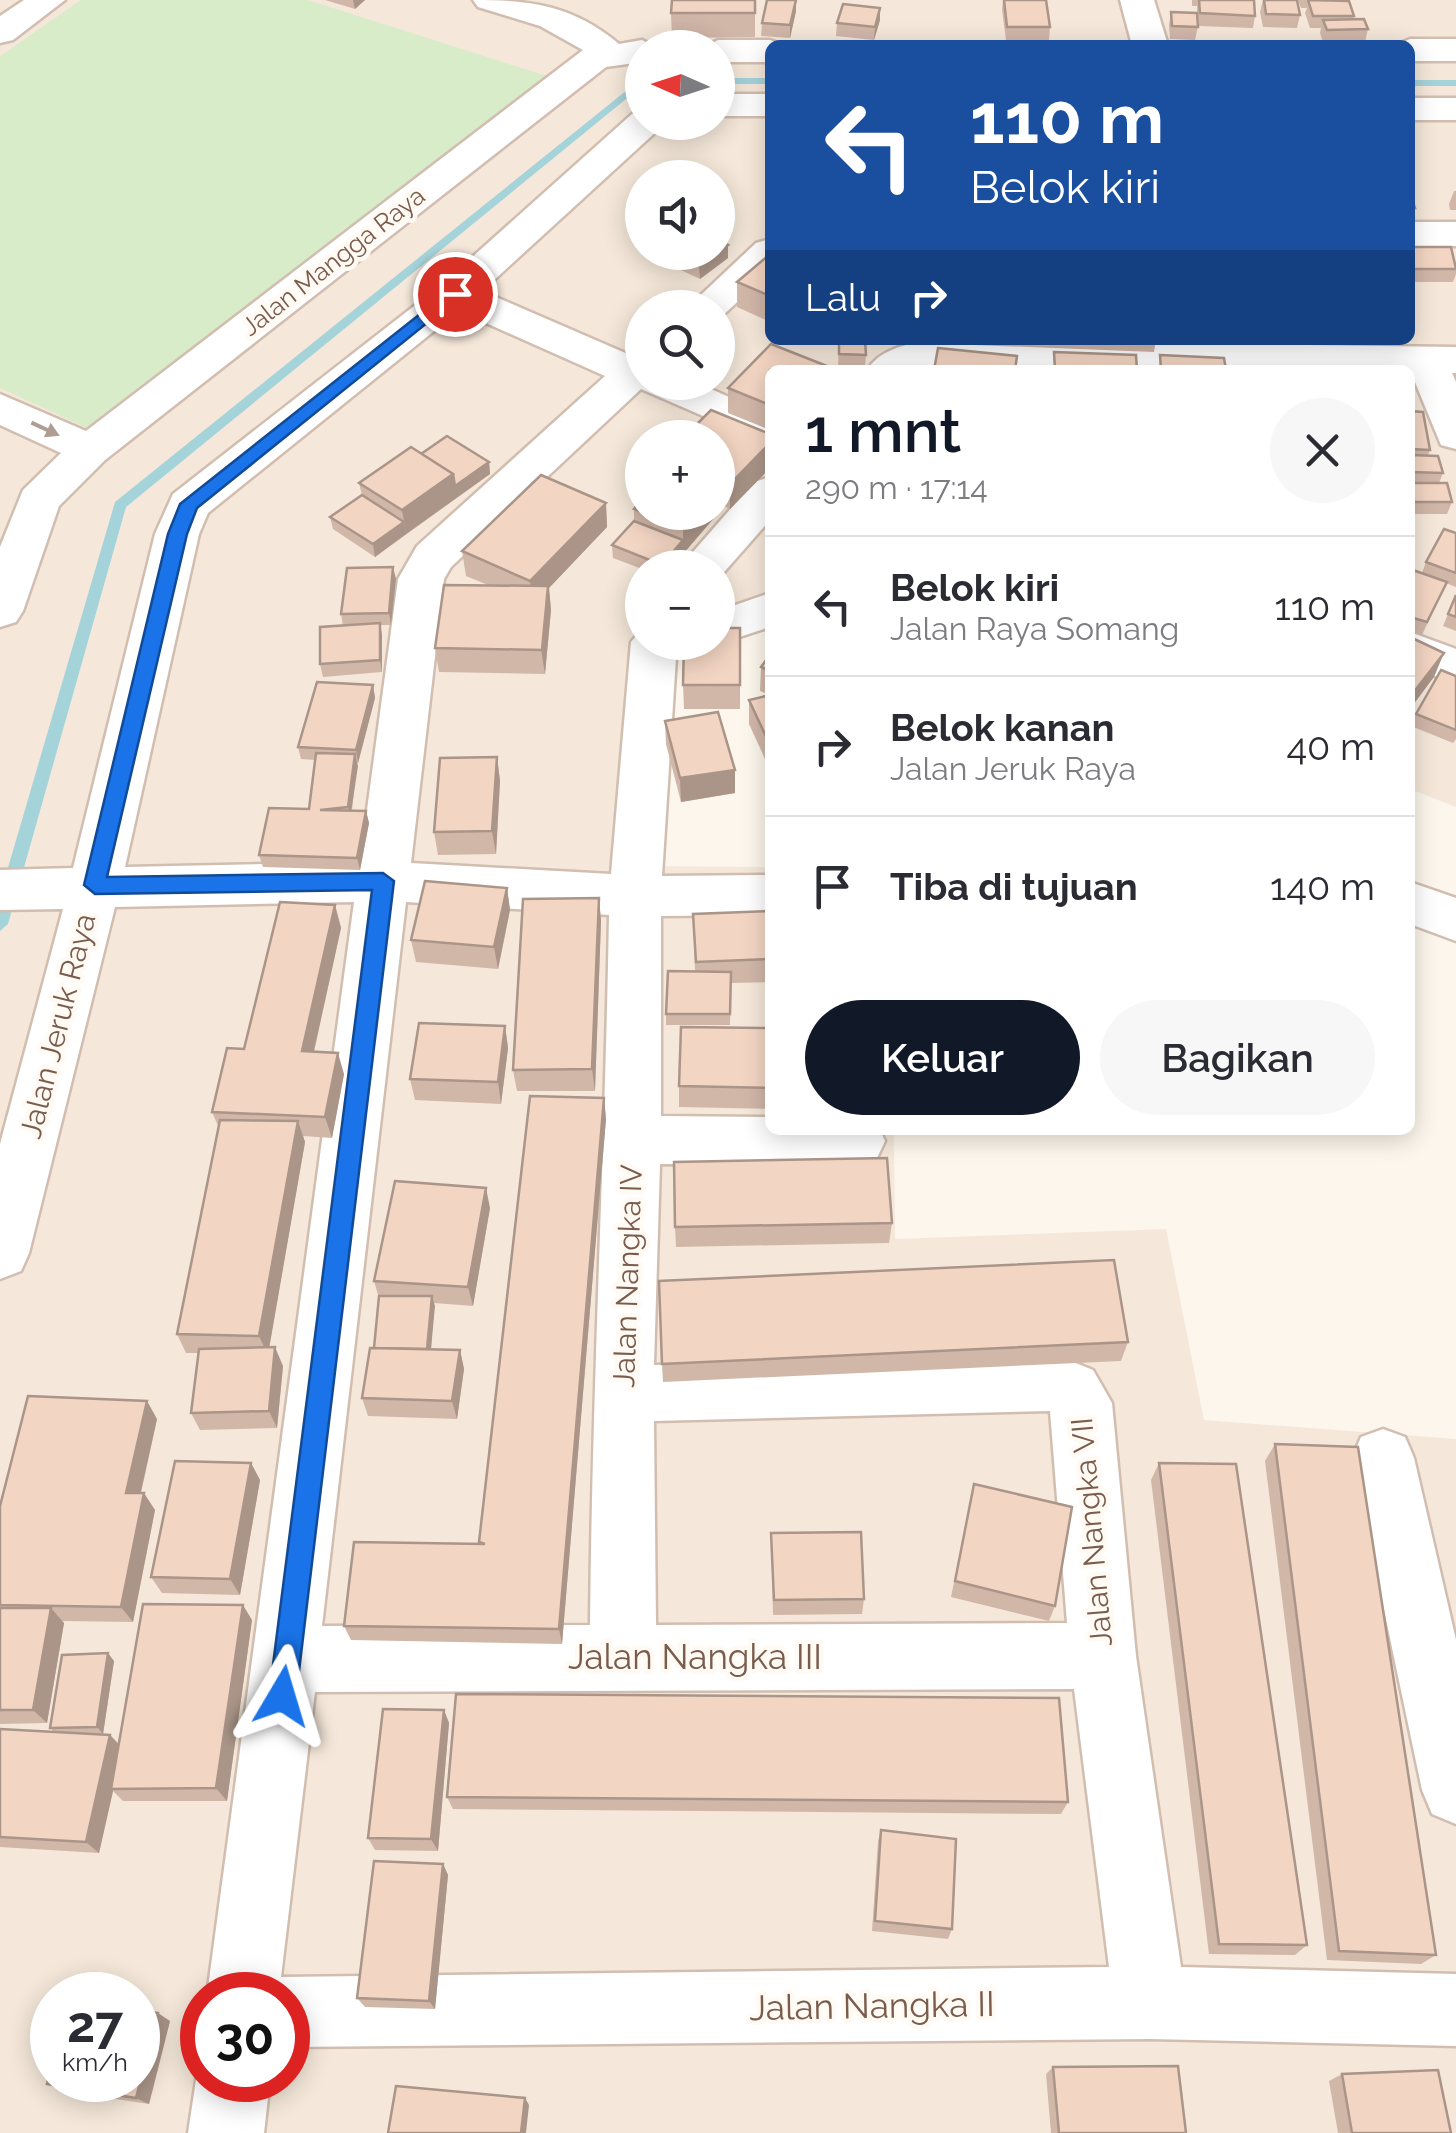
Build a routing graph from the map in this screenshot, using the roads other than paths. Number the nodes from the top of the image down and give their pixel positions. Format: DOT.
graph roads {
  1 [pos="48,0"];
  2 [pos="490,0"];
  3 [pos="1137,0"];
  4 [pos="0,32"];
  5 [pos="1149,40"];
  6 [pos="765,50"];
  7 [pos="1415,50"];
  8 [pos="1456,50"];
  9 [pos="735,51"];
  10 [pos="625,52"];
  11 [pos="625,52"];
  12 [pos="735,104"];
  13 [pos="765,105"];
  14 [pos="1415,109"];
  15 [pos="1456,110"];
  16 [pos="626,140"];
  17 [pos="1415,234"];
  18 [pos="1456,234"];
  19 [pos="765,256"];
  20 [pos="727,290"];
  21 [pos="455,294"];
  22 [pos="1231,356"];
  23 [pos="1441,360"];
  24 [pos="1026,362"];
  25 [pos="896,365"];
  26 [pos="625,366"];
  27 [pos="625,390"];
  28 [pos="701,400"];
  29 [pos="0,408"];
  30 [pos="765,429"];
  31 [pos="1456,435"];
  32 [pos="90,450"];
  33 [pos="19,490"];
  34 [pos="765,498"];
  35 [pos="717,550"];
  36 [pos="0,610"];
  37 [pos="765,610"];
  38 [pos="735,621"];
  39 [pos="1415,651"];
  40 [pos="654,660"];
  41 [pos="1456,667"];
  42 [pos="383,881"];
  43 [pos="83,887"];
  44 [pos="0,890"];
  45 [pos="765,895"];
  46 [pos="635,896"];
  47 [pos="1415,904"];
  48 [pos="1456,920"];
  49 [pos="633,1140"];
  50 [pos="858,1141"];
  51 [pos="0,1253"];
  52 [pos="624,1394"];
  53 [pos="1383,1458"];
  54 [pos="1439,1634"];
  55 [pos="623,1656"];
  56 [pos="1104,1656"];
  57 [pos="287,1659"];
  58 [pos="1456,1790"];
  59 [pos="247,1972"];
  60 [pos="1150,2003"];
  61 [pos="1456,2010"];
  62 [pos="310,2011"];
  63 [pos="230,2102"];
  64 [pos="226,2133"];
  1 -- 4 [label="street"];
  2 -- 10 [label="street"];
  3 -- 5 [label="street"];
  6 -- 9 [label="street"];
  7 -- 8 [label="street"];
  11 -- 32 [label="street, Jalan Mangga Raya"];
  12 -- 13 [label="street"];
  14 -- 15 [label="street"];
  16 -- 21 [label="street, Jalan Jeruk Raya"];
  17 -- 18 [label="street"];
  19 -- 20 [label="street"];
  21 -- 26 [label="street"];
  21 -- 43 [label="street, Jalan Jeruk Raya"];
  22 -- 23 [label="street"];
  22 -- 24 [label="street"];
  23 -- 31 [label="street"];
  24 -- 25 [label="street"];
  27 -- 42 [label="street"];
  28 -- 30 [label="street"];
  29 -- 32 [label="street, one-way"];
  32 -- 33 [label="street, Jalan Mangga Raya"];
  33 -- 36 [label="street"];
  34 -- 35 [label="street"];
  37 -- 38 [label="street"];
  39 -- 41 [label="street"];
  40 -- 46 [label="street, Jalan Nangka IV"];
  42 -- 43 [label="street"];
  42 -- 46 [label="street"];
  42 -- 57 [label="street"];
  43 -- 44 [label="street"];
  43 -- 51 [label="street, Jalan Jeruk Raya"];
  45 -- 46 [label="street"];
  46 -- 49 [label="street, Jalan Nangka IV"];
  47 -- 48 [label="street"];
  49 -- 50 [label="street"];
  49 -- 52 [label="street, Jalan Nangka IV"];
  52 -- 55 [label="street, Jalan Nangka IV"];
  52 -- 56 [label="street, Jalan Nangka VII"];
  53 -- 54 [label="street"];
  54 -- 58 [label="street"];
  55 -- 56 [label="street, Jalan Nangka III"];
  55 -- 57 [label="street, Jalan Nangka III"];
  56 -- 60 [label="street, Jalan Nangka VII"];
  57 -- 59 [label="street"];
  60 -- 61 [label="street, Jalan Nangka II"];
  60 -- 62 [label="street, Jalan Nangka II"];
  63 -- 64 [label="street"];
}
